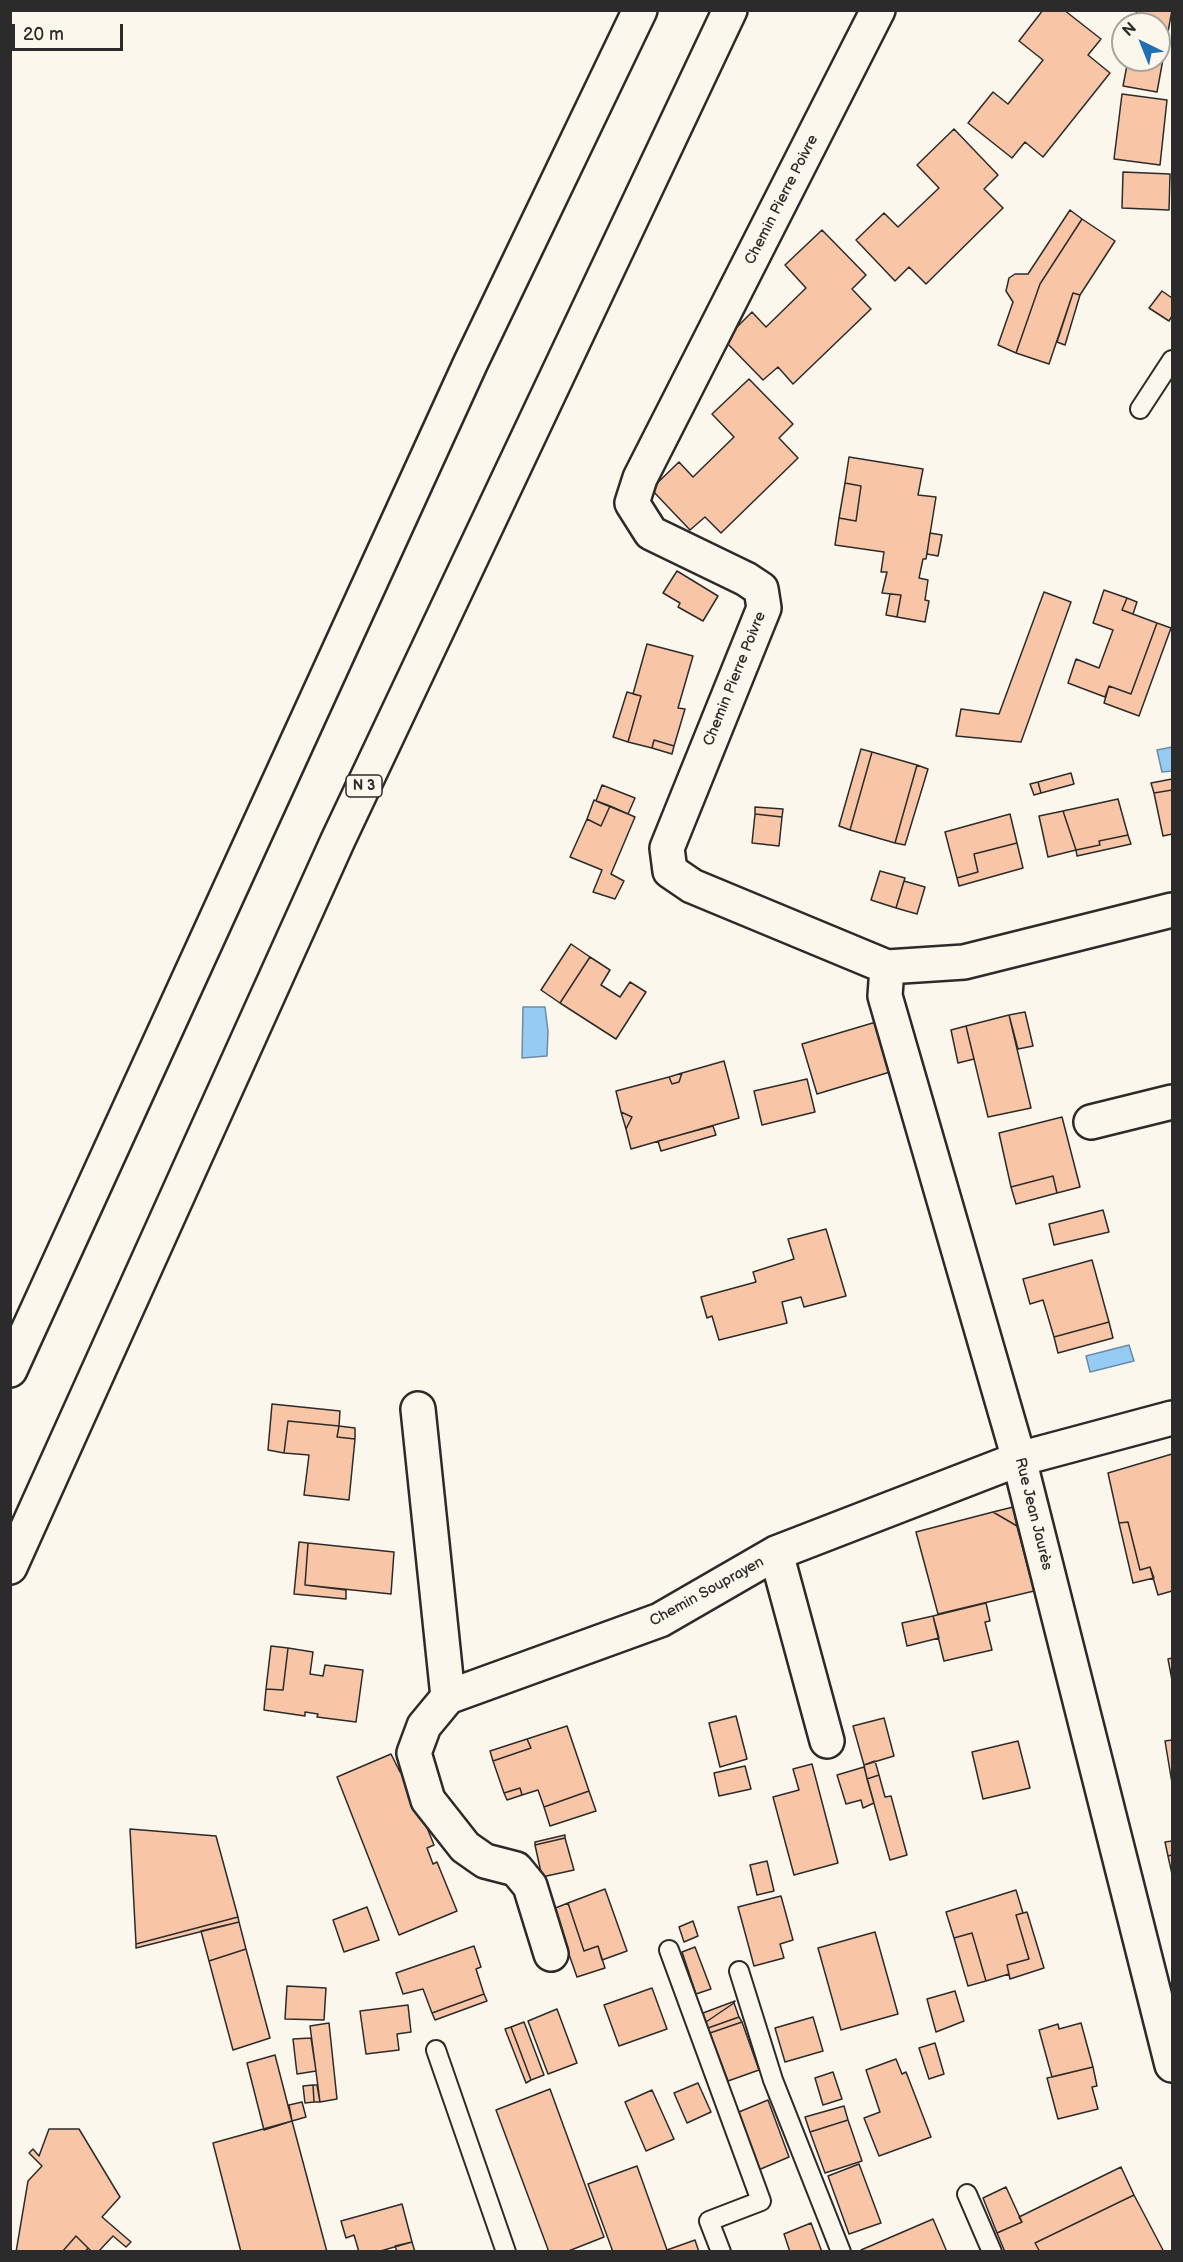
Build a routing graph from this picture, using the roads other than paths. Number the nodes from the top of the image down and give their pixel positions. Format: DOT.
graph roads {
  1 [pos="640,10"];
  2 [pos="730,10"];
  3 [pos="878,10"];
  4 [pos="1173,360"];
  5 [pos="1140,409"];
  6 [pos="1173,910"];
  7 [pos="887,967"];
  8 [pos="1173,1102"];
  9 [pos="1091,1122"];
  10 [pos="10,1370"];
  11 [pos="418,1409"];
  12 [pos="1173,1418"];
  13 [pos="1019,1459"];
  14 [pos="776,1553"];
  15 [pos="10,1567"];
  16 [pos="448,1697"];
  17 [pos="827,1741"];
  18 [pos="669,1950"];
  19 [pos="551,1954"];
  20 [pos="739,1971"];
  21 [pos="436,2049"];
  22 [pos="1173,2065"];
  23 [pos="967,2194"];
  24 [pos="506,2252"];
  25 [pos="721,2252"];
  26 [pos="841,2252"];
  27 [pos="992,2252"];
  1 -- 10 [label="main road"];
  2 -- 15 [label="main road, N 3"];
  3 -- 7 [label="main road, Chemin Pierre Poivre"];
  4 -- 5 [label="lane"];
  6 -- 7 [label="main road, Chemin Pierre Poivre"];
  7 -- 13 [label="main road, Rue Jean Jaurès"];
  8 -- 9 [label="main road"];
  11 -- 16 [label="main road"];
  12 -- 13 [label="main road, Chemin Souprayen"];
  13 -- 14 [label="main road, Chemin Souprayen"];
  13 -- 22 [label="main road, Rue Jean Jaurès"];
  14 -- 16 [label="main road, Chemin Souprayen"];
  14 -- 17 [label="main road"];
  16 -- 19 [label="main road"];
  18 -- 25 [label="lane"];
  20 -- 26 [label="lane"];
  21 -- 24 [label="lane"];
  23 -- 27 [label="lane"];
}
